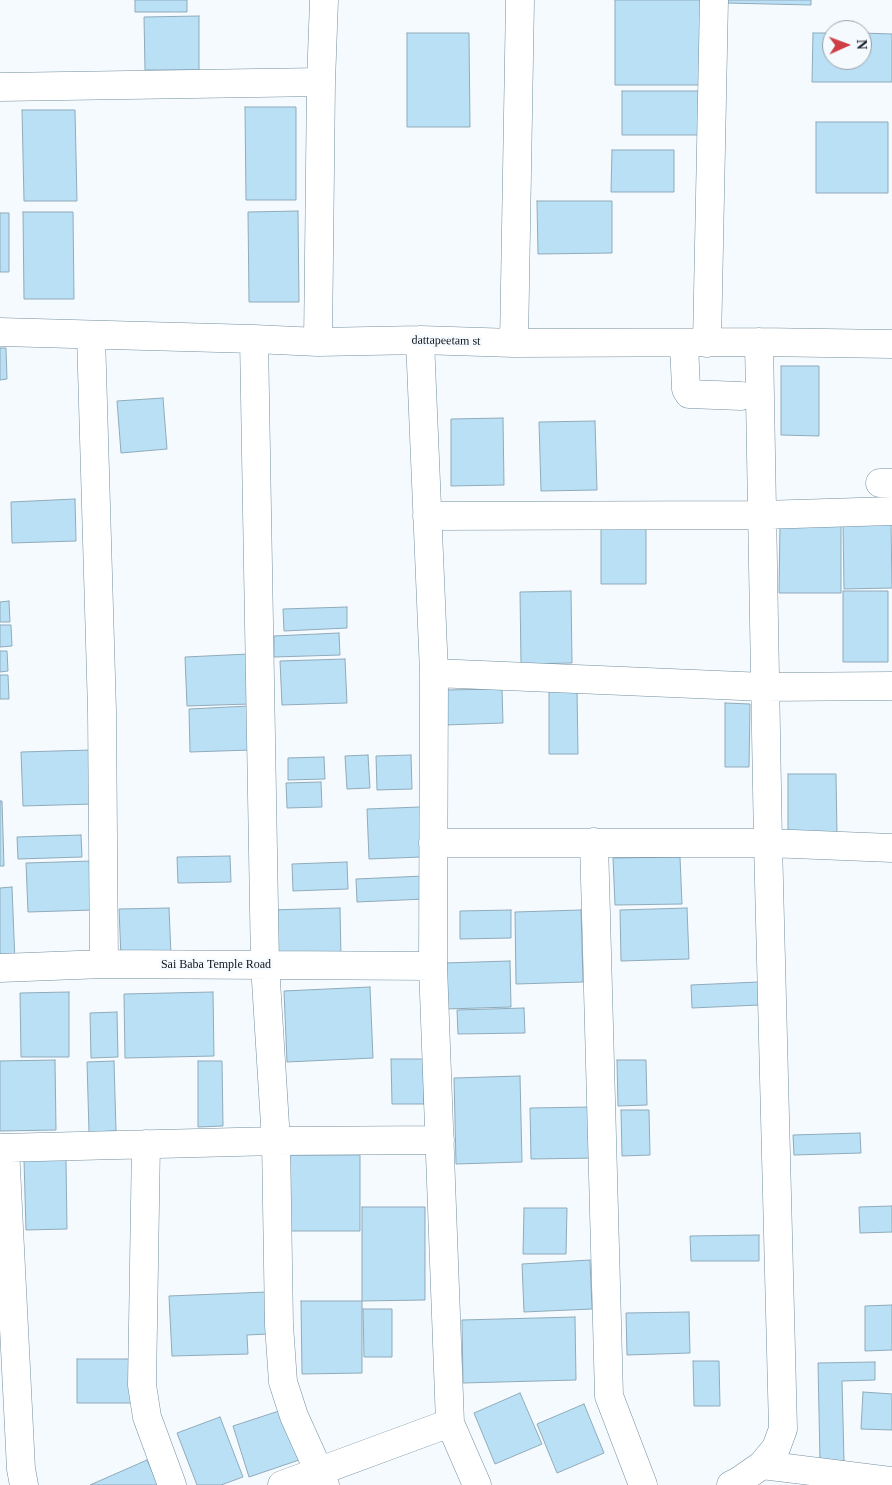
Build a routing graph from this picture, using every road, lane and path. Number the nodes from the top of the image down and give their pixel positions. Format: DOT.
graph roads {
  1 [pos="324,0"];
  2 [pos="520,0"];
  3 [pos="714,0"];
  4 [pos="321,82"];
  5 [pos="0,86"];
  6 [pos="0,332"];
  7 [pos="91,335"];
  8 [pos="254,339"];
  9 [pos="420,340"];
  10 [pos="318,342"];
  11 [pos="759,342"];
  12 [pos="514,343"];
  13 [pos="696,343"];
  14 [pos="892,344"];
  15 [pos="741,396"];
  16 [pos="892,511"];
  17 [pos="762,515"];
  18 [pos="427,516"];
  19 [pos="434,673"];
  20 [pos="892,686"];
  21 [pos="765,687"];
  22 [pos="594,842"];
  23 [pos="433,843"];
  24 [pos="768,843"];
  25 [pos="892,848"];
  26 [pos="104,964"];
  27 [pos="265,965"];
  28 [pos="433,966"];
  29 [pos="0,968"];
  30 [pos="276,1140"];
  31 [pos="440,1140"];
  32 [pos="146,1144"];
  33 [pos="2,1148"];
  34 [pos="450,1423"];
  35 [pos="762,1465"];
  36 [pos="322,1478"];
  37 [pos="892,1481"];
  38 [pos="24,1485"];
  39 [pos="172,1485"];
  40 [pos="282,1485"];
  41 [pos="477,1485"];
  42 [pos="643,1485"];
  43 [pos="731,1485"];
  1 -- 4 [label="street"];
  2 -- 12 [label="street"];
  3 -- 13 [label="street"];
  4 -- 5 [label="street"];
  4 -- 10 [label="street"];
  6 -- 7 [label="street, dattapeetam st"];
  7 -- 8 [label="street, dattapeetam st"];
  7 -- 26 [label="street"];
  8 -- 10 [label="street, dattapeetam st"];
  8 -- 27 [label="street"];
  9 -- 10 [label="street, dattapeetam st"];
  9 -- 12 [label="street, dattapeetam st"];
  9 -- 18 [label="street"];
  11 -- 13 [label="street, dattapeetam st"];
  11 -- 14 [label="street, dattapeetam st"];
  11 -- 17 [label="street"];
  12 -- 13 [label="street, dattapeetam st"];
  13 -- 15 [label="street"];
  16 -- 17 [label="street"];
  17 -- 18 [label="street"];
  17 -- 21 [label="street"];
  18 -- 19 [label="street"];
  19 -- 21 [label="street"];
  19 -- 23 [label="street"];
  20 -- 21 [label="street"];
  21 -- 24 [label="street"];
  22 -- 23 [label="street"];
  22 -- 24 [label="street"];
  22 -- 42 [label="street"];
  23 -- 28 [label="street"];
  24 -- 25 [label="street"];
  24 -- 35 [label="street"];
  26 -- 27 [label="street, Sai Baba Temple Road"];
  26 -- 29 [label="street, Sai Baba Temple Road"];
  27 -- 28 [label="street, Sai Baba Temple Road"];
  27 -- 30 [label="street"];
  28 -- 31 [label="street"];
  30 -- 31 [label="street"];
  30 -- 32 [label="street"];
  30 -- 36 [label="street"];
  31 -- 34 [label="street"];
  32 -- 33 [label="street"];
  32 -- 39 [label="street"];
  33 -- 38 [label="street"];
  34 -- 36 [label="street"];
  34 -- 41 [label="street"];
  35 -- 37 [label="street"];
  35 -- 43 [label="street"];
  36 -- 40 [label="street"];
}
